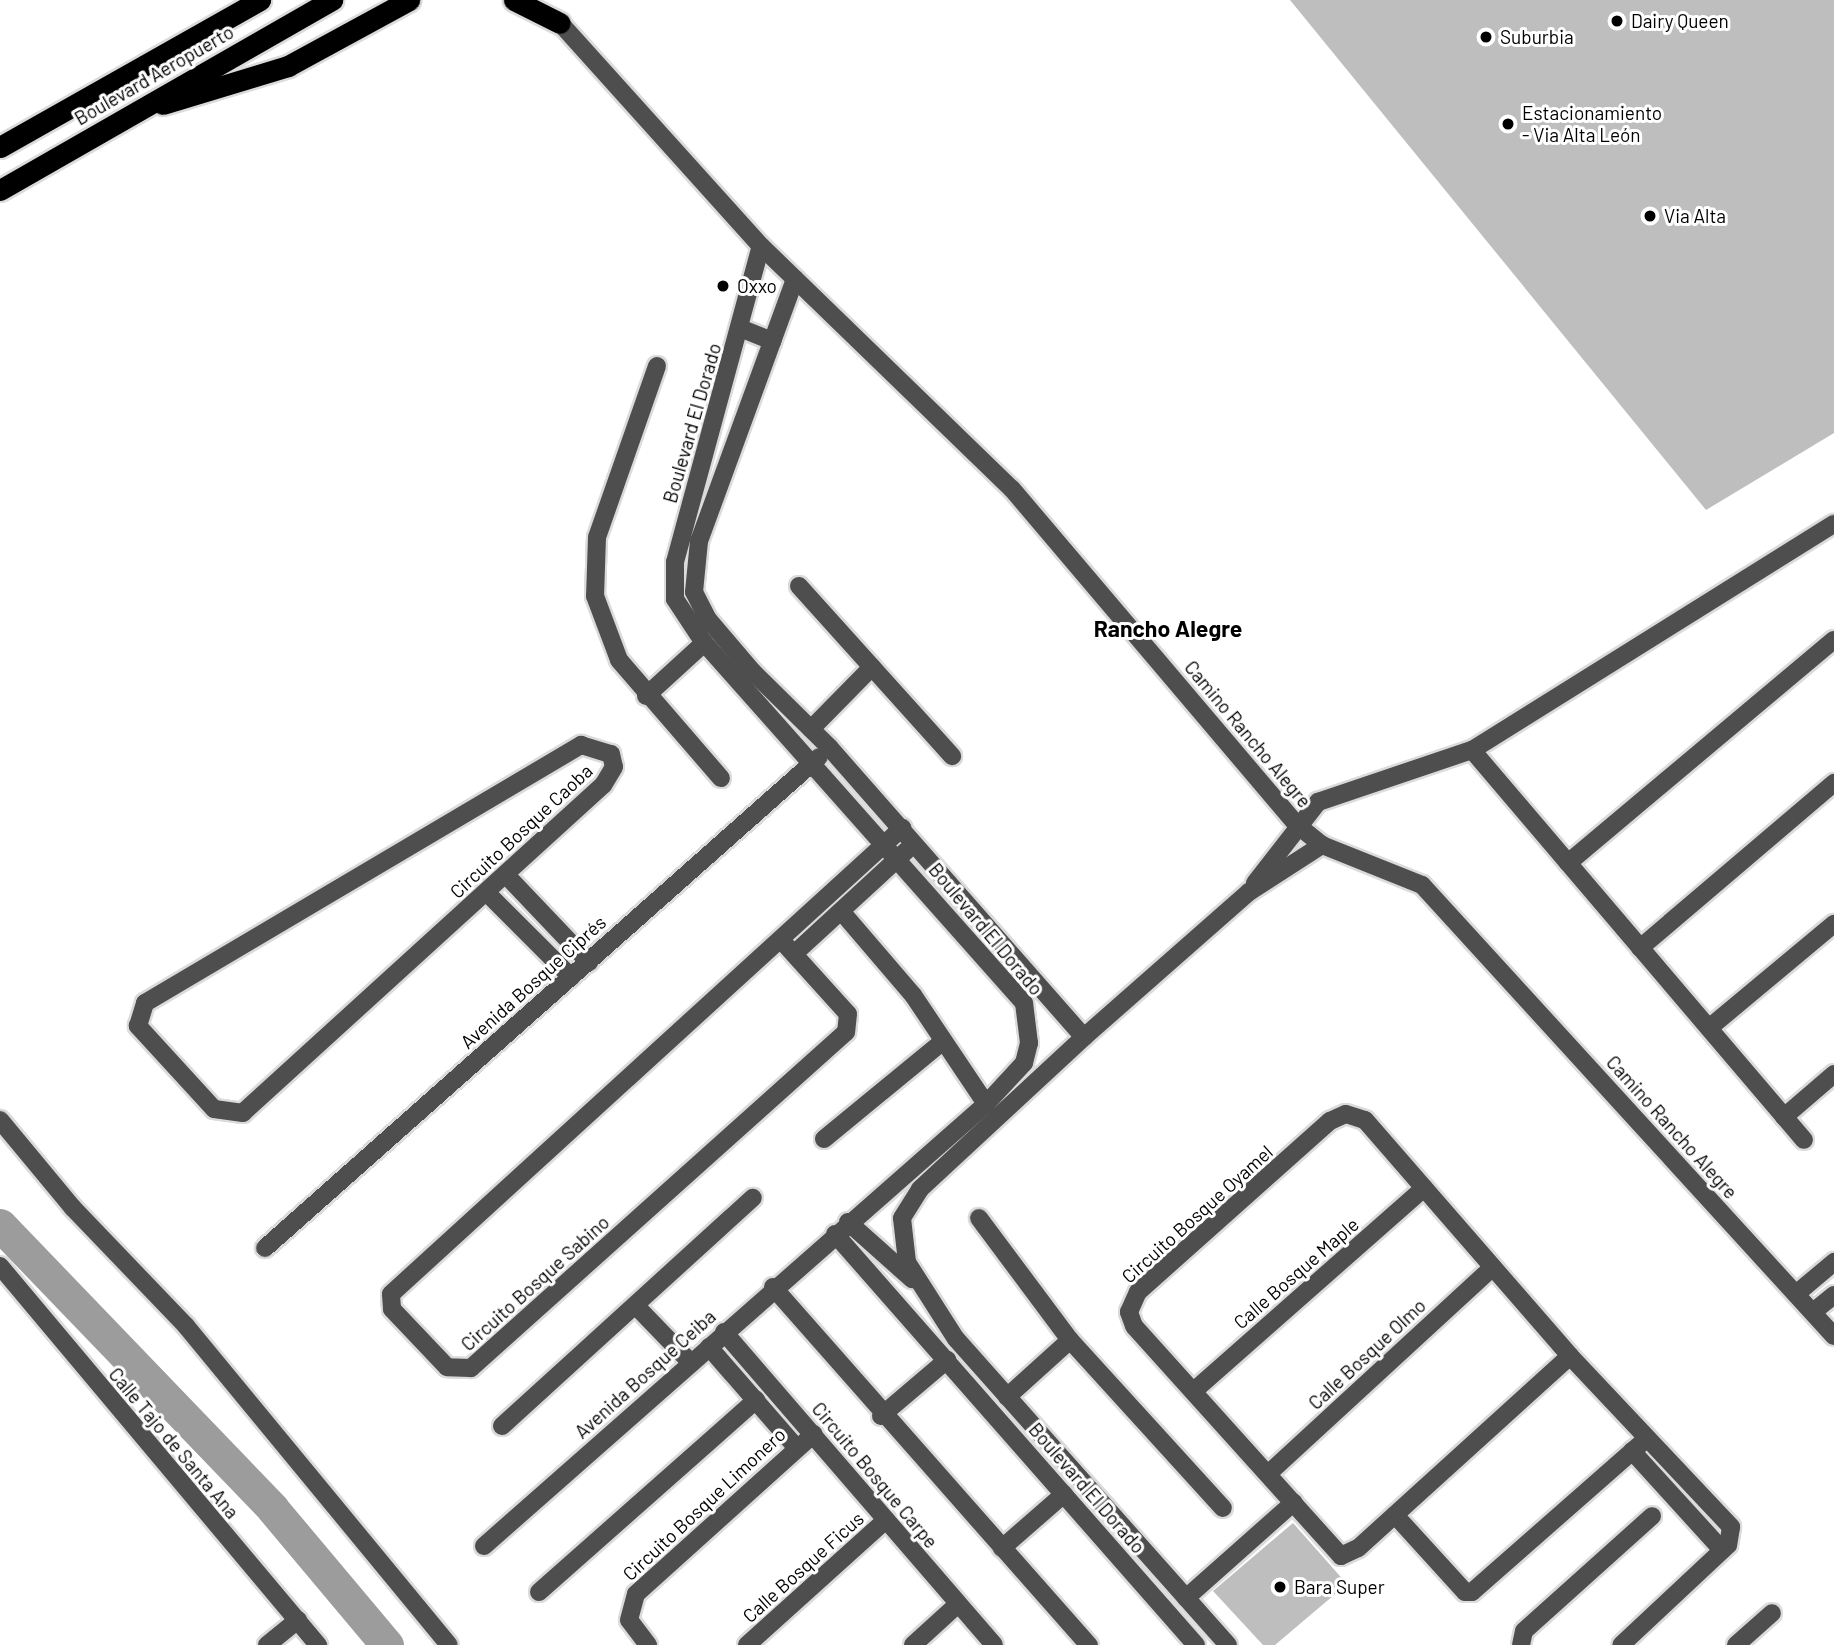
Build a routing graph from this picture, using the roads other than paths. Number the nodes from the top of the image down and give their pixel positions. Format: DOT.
graph roads {
  1 [pos="260,0"];
  2 [pos="332,0"];
  3 [pos="409,0"];
  4 [pos="514,0"];
  5 [pos="545,0"];
  6 [pos="560,23"];
  7 [pos="137,111"];
  8 [pos="0,147"];
  9 [pos="0,190"];
  10 [pos="761,246"];
  11 [pos="795,279"];
  12 [pos="740,328"];
  13 [pos="773,341"];
  14 [pos="656,366"];
  15 [pos="710,442"];
  16 [pos="736,451"];
  17 [pos="1834,524"];
  18 [pos="799,586"];
  19 [pos="1834,640"];
  20 [pos="704,643"];
  21 [pos="872,667"];
  22 [pos="646,696"];
  23 [pos="811,729"];
  24 [pos="829,747"];
  25 [pos="1472,750"];
  26 [pos="952,756"];
  27 [pos="812,763"];
  28 [pos="720,778"];
  29 [pos="1834,783"];
  30 [pos="1296,824"];
  31 [pos="902,828"];
  32 [pos="915,842"];
  33 [pos="885,845"];
  34 [pos="1322,845"];
  35 [pos="898,859"];
  36 [pos="1568,863"];
  37 [pos="507,876"];
  38 [pos="1249,892"];
  39 [pos="487,893"];
  40 [pos="841,911"];
  41 [pos="1834,924"];
  42 [pos="782,941"];
  43 [pos="1640,948"];
  44 [pos="795,953"];
  45 [pos="589,962"];
  46 [pos="571,977"];
  47 [pos="1709,1028"];
  48 [pos="1084,1037"];
  49 [pos="942,1042"];
  50 [pos="1834,1074"];
  51 [pos="986,1104"];
  52 [pos="1784,1117"];
  53 [pos="0,1120"];
  54 [pos="824,1139"];
  55 [pos="1804,1140"];
  56 [pos="1424,1188"];
  57 [pos="752,1198"];
  58 [pos="979,1218"];
  59 [pos="841,1228"];
  60 [pos="265,1248"];
  61 [pos="1834,1262"];
  62 [pos="0,1266"];
  63 [pos="1493,1267"];
  64 [pos="918,1283"];
  65 [pos="773,1287"];
  66 [pos="1796,1294"];
  67 [pos="1834,1295"];
  68 [pos="637,1307"];
  69 [pos="1813,1312"];
  70 [pos="724,1332"];
  71 [pos="1834,1336"];
  72 [pos="1070,1340"];
  73 [pos="709,1347"];
  74 [pos="1570,1356"];
  75 [pos="947,1360"];
  76 [pos="691,1363"];
  77 [pos="1196,1389"];
  78 [pos="1007,1397"];
  79 [pos="756,1400"];
  80 [pos="881,1416"];
  81 [pos="502,1426"];
  82 [pos="814,1434"];
  83 [pos="1647,1438"];
  84 [pos="796,1447"];
  85 [pos="1632,1451"];
  86 [pos="1269,1473"];
  87 [pos="1065,1493"];
  88 [pos="1294,1502"];
  89 [pos="1223,1508"];
  90 [pos="1395,1515"];
  91 [pos="1652,1516"];
  92 [pos="886,1520"];
  93 [pos="484,1546"];
  94 [pos="1002,1548"];
  95 [pos="1722,1550"];
  96 [pos="539,1592"];
  97 [pos="1185,1598"];
  98 [pos="958,1604"];
  99 [pos="1772,1613"];
  100 [pos="298,1620"];
  101 [pos="267,1645"];
  102 [pos="318,1645"];
  103 [pos="449,1645"];
  104 [pos="648,1645"];
  105 [pos="747,1645"];
  106 [pos="913,1645"];
  107 [pos="994,1645"];
  108 [pos="1089,1645"];
  109 [pos="1196,1645"];
  110 [pos="1228,1645"];
  111 [pos="1521,1645"];
  112 [pos="1621,1645"];
  113 [pos="1736,1645"];
  1 -- 8 [label="highway, Boulevard Aeropuerto"];
  2 -- 7 [label="highway, Boulevard Aeropuerto"];
  3 -- 7 [label="highway"];
  4 -- 6 [label="highway"];
  5 -- 6 [label="highway"];
  6 -- 10 [label="street"];
  7 -- 9 [label="highway, Boulevard Aeropuerto"];
  10 -- 11 [label="street"];
  10 -- 12 [label="street, Boulevard El Dorado"];
  11 -- 13 [label="street, Boulevard El Dorado"];
  11 -- 30 [label="street, Camino Rancho Alegre"];
  12 -- 13 [label="street"];
  12 -- 15 [label="street, Boulevard El Dorado"];
  13 -- 16 [label="street, Boulevard El Dorado"];
  14 -- 22 [label="street"];
  15 -- 16 [label="street"];
  15 -- 20 [label="street, Boulevard El Dorado"];
  16 -- 23 [label="street, Boulevard El Dorado"];
  17 -- 25 [label="street, Boulevard El Dorado"];
  18 -- 21 [label="street"];
  19 -- 36 [label="street"];
  20 -- 22 [label="street"];
  20 -- 27 [label="street, Boulevard El Dorado"];
  21 -- 23 [label="street"];
  21 -- 26 [label="street"];
  22 -- 28 [label="street"];
  23 -- 24 [label="street, Boulevard El Dorado"];
  24 -- 27 [label="street, Avenida Bosque Ciprés"];
  24 -- 31 [label="street, Boulevard El Dorado"];
  25 -- 30 [label="street, Boulevard El Dorado"];
  25 -- 36 [label="street"];
  27 -- 33 [label="street, Boulevard El Dorado"];
  27 -- 45 [label="street, Avenida Bosque Ciprés"];
  29 -- 43 [label="street"];
  30 -- 34 [label="street, Camino Rancho Alegre"];
  30 -- 38 [label="street, Boulevard El Dorado"];
  31 -- 32 [label="street, Boulevard El Dorado"];
  31 -- 33 [label="street, Circuito Bosque Sabino"];
  32 -- 35 [label="street"];
  32 -- 48 [label="street, Boulevard El Dorado"];
  33 -- 35 [label="street, Boulevard El Dorado"];
  33 -- 42 [label="street, Circuito Bosque Sabino"];
  34 -- 38 [label="street, Boulevard El Dorado"];
  34 -- 66 [label="street, Camino Rancho Alegre"];
  35 -- 40 [label="street"];
  35 -- 51 [label="street, Boulevard El Dorado"];
  36 -- 43 [label="street"];
  37 -- 39 [label="street, Circuito Bosque Caoba"];
  37 -- 39 [label="street, Circuito Bosque Caoba"];
  37 -- 45 [label="street"];
  38 -- 48 [label="street, Boulevard El Dorado"];
  39 -- 46 [label="street"];
  40 -- 44 [label="street"];
  40 -- 49 [label="street"];
  41 -- 47 [label="street"];
  42 -- 44 [label="street, Circuito Bosque Sabino"];
  42 -- 44 [label="street, Circuito Bosque Sabino"];
  43 -- 47 [label="street"];
  45 -- 46 [label="street, Avenida Bosque Ciprés"];
  46 -- 60 [label="street, Avenida Bosque Ciprés"];
  47 -- 52 [label="street"];
  48 -- 64 [label="street, Boulevard El Dorado"];
  49 -- 51 [label="street"];
  49 -- 54 [label="street"];
  50 -- 52 [label="street"];
  51 -- 59 [label="street, Boulevard El Dorado"];
  52 -- 55 [label="street"];
  53 -- 103 [label="street"];
  56 -- 63 [label="street, Circuito Bosque Oyamel"];
  56 -- 77 [label="street, Calle Bosque Maple"];
  56 -- 77 [label="street, Circuito Bosque Oyamel"];
  57 -- 68 [label="street"];
  58 -- 72 [label="street"];
  59 -- 64 [label="street"];
  59 -- 65 [label="street, Avenida Bosque Ceiba"];
  59 -- 75 [label="street, Boulevard El Dorado"];
  61 -- 66 [label="street"];
  62 -- 100 [label="street, Calle Tajo de Santa Ana"];
  63 -- 74 [label="street, Circuito Bosque Oyamel"];
  63 -- 86 [label="street, Calle Bosque Olmo"];
  64 -- 78 [label="street, Boulevard El Dorado"];
  65 -- 70 [label="street, Avenida Bosque Ceiba"];
  65 -- 80 [label="street"];
  66 -- 69 [label="street, Camino Rancho Alegre"];
  67 -- 69 [label="street"];
  68 -- 76 [label="street"];
  68 -- 81 [label="street"];
  69 -- 71 [label="street, Camino Rancho Alegre"];
  70 -- 73 [label="street, Avenida Bosque Ceiba"];
  70 -- 82 [label="street, Circuito Bosque Carpe"];
  72 -- 78 [label="street"];
  72 -- 89 [label="street"];
  73 -- 76 [label="street, Avenida Bosque Ceiba"];
  73 -- 79 [label="street"];
  74 -- 83 [label="street, Circuito Bosque Oyamel"];
  74 -- 90 [label="street, Circuito Bosque Oyamel"];
  75 -- 80 [label="street"];
  75 -- 87 [label="street, Boulevard El Dorado"];
  76 -- 93 [label="street, Avenida Bosque Ceiba"];
  77 -- 86 [label="street, Circuito Bosque Oyamel"];
  78 -- 97 [label="street, Boulevard El Dorado"];
  79 -- 84 [label="street"];
  79 -- 96 [label="street"];
  80 -- 94 [label="street"];
  82 -- 84 [label="street, Circuito Bosque Limonero"];
  82 -- 92 [label="street, Circuito Bosque Carpe"];
  83 -- 85 [label="street"];
  83 -- 95 [label="street, Circuito Bosque Oyamel"];
  84 -- 104 [label="street, Circuito Bosque Limonero"];
  85 -- 90 [label="street"];
  85 -- 95 [label="street"];
  86 -- 88 [label="street, Circuito Bosque Oyamel"];
  87 -- 94 [label="street"];
  87 -- 109 [label="street, Boulevard El Dorado"];
  88 -- 90 [label="street, Circuito Bosque Oyamel"];
  88 -- 97 [label="street"];
  91 -- 111 [label="street"];
  92 -- 98 [label="street, Circuito Bosque Carpe"];
  92 -- 105 [label="street, Calle Bosque Ficus"];
  94 -- 108 [label="street"];
  95 -- 112 [label="street"];
  97 -- 110 [label="street, Boulevard El Dorado"];
  98 -- 106 [label="street"];
  98 -- 107 [label="street, Circuito Bosque Carpe"];
  99 -- 113 [label="street"];
  100 -- 101 [label="street"];
  100 -- 102 [label="street, Calle Tajo de Santa Ana"];
}
